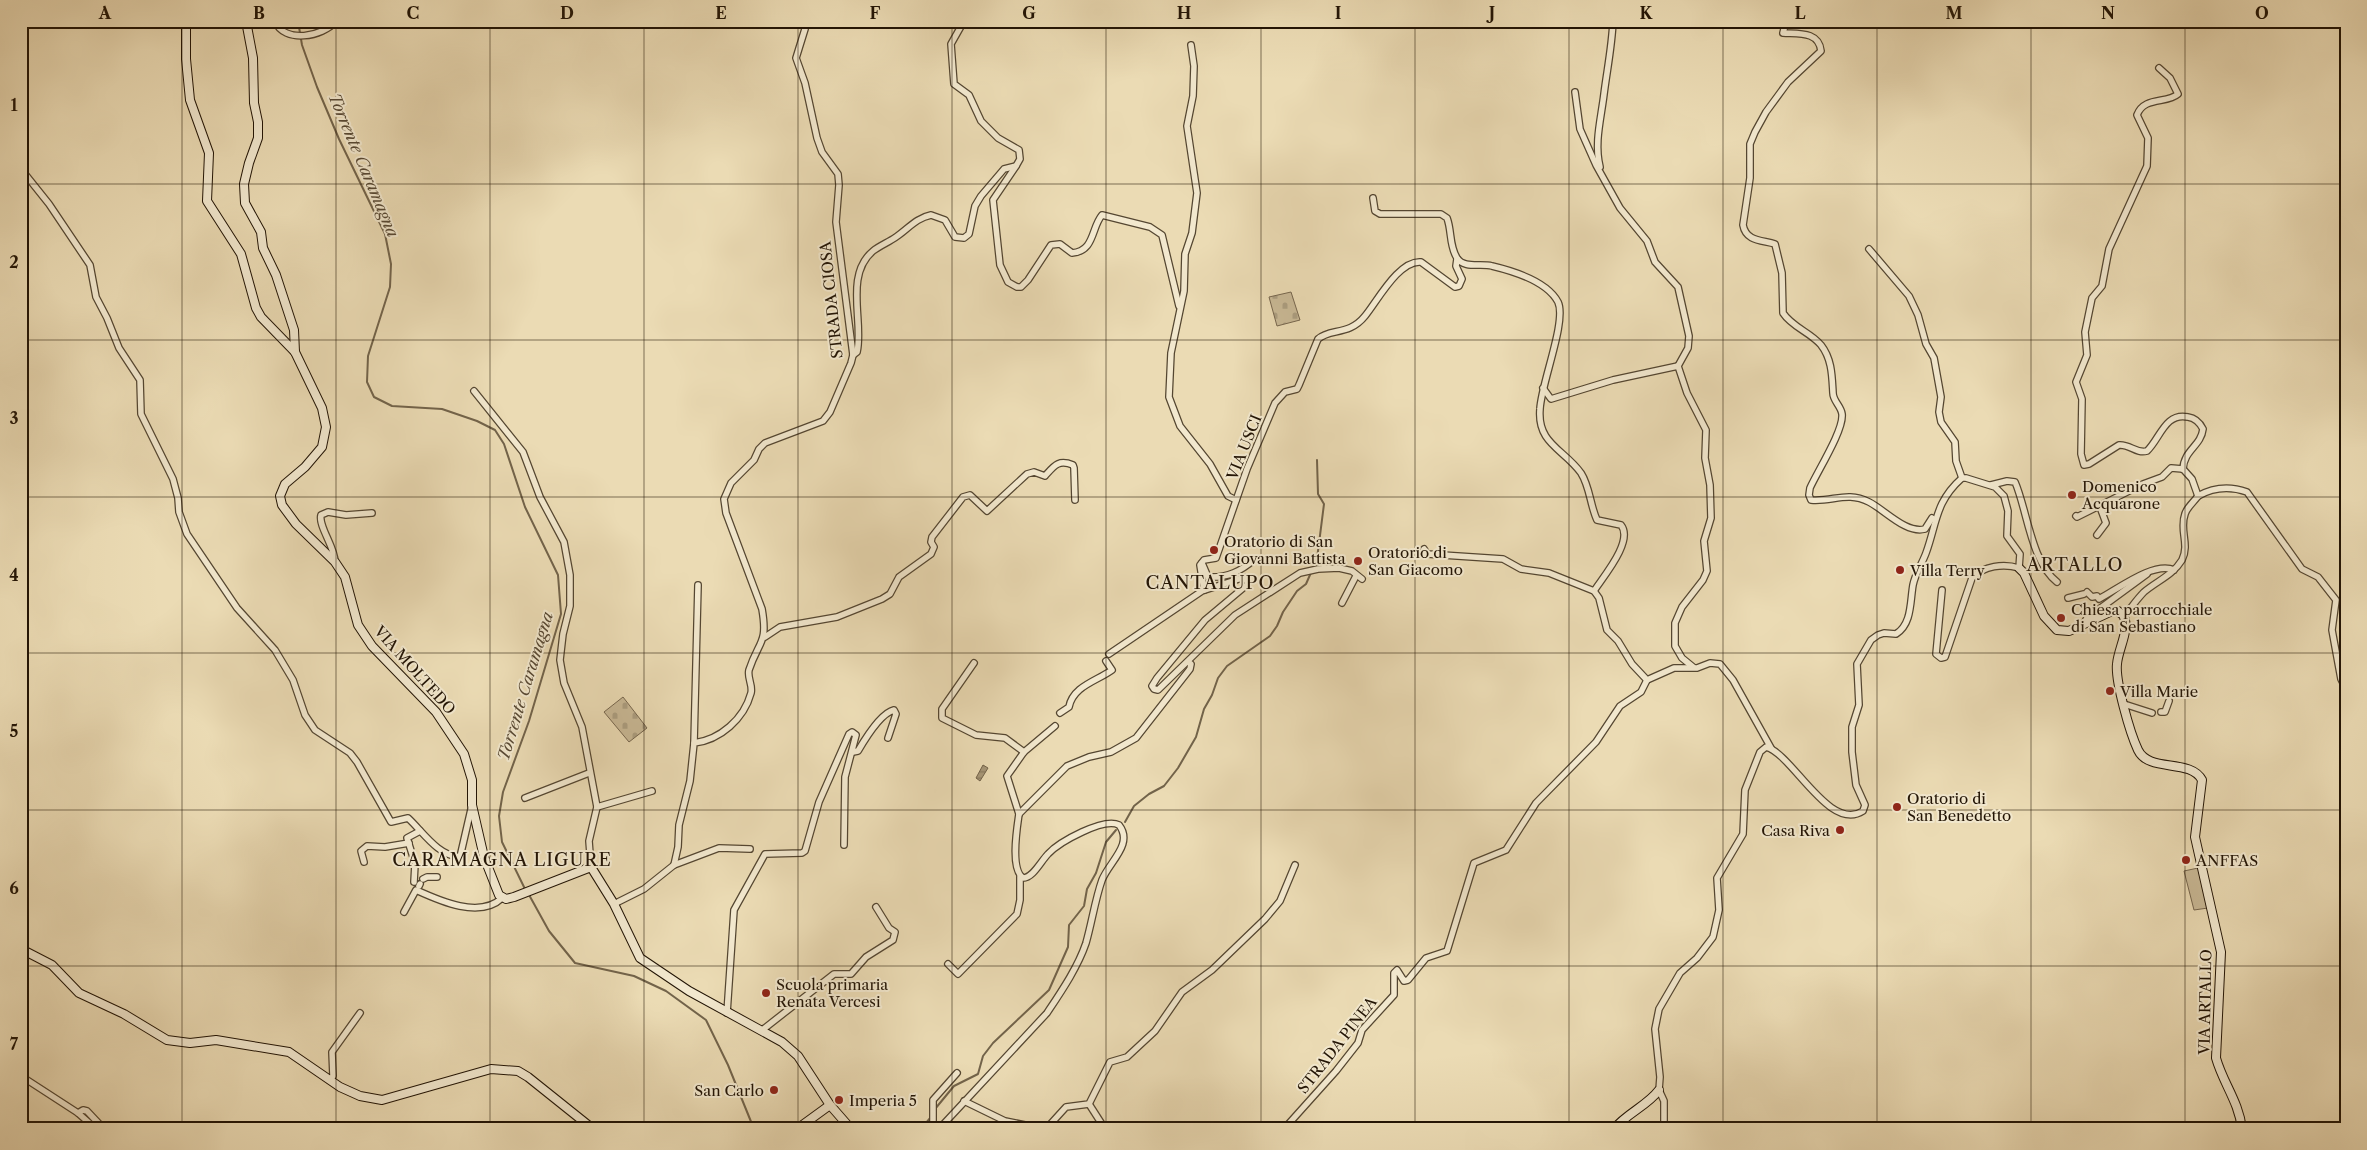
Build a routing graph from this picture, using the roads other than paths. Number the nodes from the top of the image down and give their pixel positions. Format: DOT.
graph roads {
  1 [pos="186,21"];
  2 [pos="246,21"];
  3 [pos="275,21"];
  4 [pos="336,21"];
  5 [pos="805,21"];
  6 [pos="964,21"];
  7 [pos="1613,21"];
  8 [pos="1786,21"];
  9 [pos="1191,45"];
  10 [pos="2159,68"];
  11 [pos="1575,92"];
  12 [pos="1016,166"];
  13 [pos="21,169"];
  14 [pos="1602,177"];
  15 [pos="1373,198"];
  16 [pos="1869,249"];
  17 [pos="1457,259"];
  18 [pos="1180,307"];
  19 [pos="289,319"];
  20 [pos="280,334"];
  21 [pos="295,352"];
  22 [pos="853,355"];
  23 [pos="1678,366"];
  24 [pos="1542,388"];
  25 [pos="474,391"];
  26 [pos="2183,468"];
  27 [pos="1962,478"];
  28 [pos="1991,485"];
  29 [pos="2198,496"];
  30 [pos="1075,500"];
  31 [pos="1236,500"];
  32 [pos="2103,505"];
  33 [pos="1938,510"];
  34 [pos="372,513"];
  35 [pos="2076,517"];
  36 [pos="2097,535"];
  37 [pos="1424,549"];
  38 [pos="1255,559"];
  39 [pos="335,562"];
  40 [pos="1202,563"];
  41 [pos="2019,568"];
  42 [pos="2174,570"];
  43 [pos="2147,574"];
  44 [pos="2056,582"];
  45 [pos="698,585"];
  46 [pos="1204,590"];
  47 [pos="1942,590"];
  48 [pos="1594,591"];
  49 [pos="2068,598"];
  50 [pos="1342,603"];
  51 [pos="2124,616"];
  52 [pos="2080,626"];
  53 [pos="765,637"];
  54 [pos="1109,654"];
  55 [pos="1106,660"];
  56 [pos="1188,662"];
  57 [pos="974,663"];
  58 [pos="1692,667"];
  59 [pos="1647,680"];
  60 [pos="2346,689"];
  61 [pos="2169,701"];
  62 [pos="2124,704"];
  63 [pos="2161,712"];
  64 [pos="1060,713"];
  65 [pos="2152,713"];
  66 [pos="1055,726"];
  67 [pos="888,738"];
  68 [pos="694,743"];
  69 [pos="1771,748"];
  70 [pos="853,752"];
  71 [pos="1024,752"];
  72 [pos="589,773"];
  73 [pos="652,791"];
  74 [pos="525,798"];
  75 [pos="472,805"];
  76 [pos="597,807"];
  77 [pos="1019,814"];
  78 [pos="420,831"];
  79 [pos="408,843"];
  80 [pos="844,845"];
  81 [pos="750,849"];
  82 [pos="364,862"];
  83 [pos="674,865"];
  84 [pos="1295,865"];
  85 [pos="591,867"];
  86 [pos="437,877"];
  87 [pos="1020,877"];
  88 [pos="419,885"];
  89 [pos="502,898"];
  90 [pos="614,904"];
  91 [pos="876,907"];
  92 [pos="404,912"];
  93 [pos="21,949"];
  94 [pos="948,964"];
  95 [pos="360,1013"];
  96 [pos="727,1013"];
  97 [pos="761,1031"];
  98 [pos="958,1074"];
  99 [pos="21,1076"];
  100 [pos="330,1080"];
  101 [pos="1659,1090"];
  102 [pos="964,1101"];
  103 [pos="1089,1104"];
  104 [pos="830,1105"];
  105 [pos="78,1113"];
  106 [pos="96,1129"];
  107 [pos="104,1129"];
  108 [pos="593,1129"];
  109 [pos="797,1129"];
  110 [pos="851,1129"];
  111 [pos="932,1129"];
  112 [pos="938,1129"];
  113 [pos="1033,1129"];
  114 [pos="1046,1129"];
  115 [pos="1105,1129"];
  116 [pos="1284,1129"];
  117 [pos="1614,1129"];
  118 [pos="1664,1129"];
  119 [pos="2242,1129"];
  1 -- 20 [label="street, VIA MOLTEDO"];
  2 -- 19 [label="street"];
  3 -- 4 [label="street"];
  5 -- 22 [label="street, STRADA CIOSA"];
  6 -- 12 [label="street"];
  7 -- 14 [label="street"];
  8 -- 33 [label="street"];
  9 -- 18 [label="street"];
  10 -- 26 [label="street"];
  11 -- 14 [label="street"];
  12 -- 18 [label="street"];
  12 -- 22 [label="street"];
  13 -- 78 [label="street"];
  14 -- 23 [label="street"];
  15 -- 17 [label="street"];
  16 -- 27 [label="street"];
  17 -- 24 [label="street"];
  17 -- 31 [label="street, VIA USCI"];
  18 -- 31 [label="street"];
  19 -- 20 [label="street"];
  19 -- 21 [label="street"];
  20 -- 21 [label="street, VIA MOLTEDO"];
  21 -- 39 [label="street, VIA MOLTEDO"];
  22 -- 53 [label="street, STRADA CIOSA"];
  23 -- 24 [label="street"];
  23 -- 58 [label="street"];
  24 -- 48 [label="street"];
  25 -- 72 [label="street"];
  26 -- 29 [label="street"];
  26 -- 32 [label="street"];
  27 -- 28 [label="street"];
  27 -- 33 [label="street"];
  28 -- 41 [label="street"];
  28 -- 44 [label="street"];
  29 -- 42 [label="street"];
  29 -- 60 [label="street"];
  30 -- 53 [label="street"];
  31 -- 40 [label="street, VIA USCI"];
  32 -- 35 [label="street"];
  32 -- 36 [label="street"];
  33 -- 69 [label="street"];
  34 -- 39 [label="street"];
  37 -- 48 [label="street"];
  38 -- 40 [label="street"];
  39 -- 75 [label="street, VIA MOLTEDO"];
  40 -- 46 [label="street"];
  41 -- 47 [label="street"];
  41 -- 52 [label="street"];
  42 -- 43 [label="street"];
  42 -- 51 [label="street"];
  43 -- 49 [label="street"];
  43 -- 52 [label="street"];
  45 -- 68 [label="street"];
  46 -- 54 [label="street"];
  46 -- 56 [label="street"];
  48 -- 59 [label="street"];
  50 -- 56 [label="street"];
  51 -- 52 [label="street"];
  51 -- 62 [label="street, VIA ARTALLO"];
  53 -- 68 [label="street"];
  55 -- 64 [label="street"];
  56 -- 77 [label="street"];
  57 -- 71 [label="street"];
  58 -- 59 [label="street"];
  58 -- 69 [label="street"];
  59 -- 116 [label="street, STRADA PINEA"];
  61 -- 63 [label="street"];
  62 -- 65 [label="street"];
  62 -- 119 [label="street, VIA ARTALLO"];
  66 -- 71 [label="street"];
  67 -- 70 [label="street"];
  68 -- 83 [label="street"];
  69 -- 101 [label="street"];
  70 -- 80 [label="street"];
  70 -- 96 [label="street"];
  71 -- 77 [label="street"];
  72 -- 74 [label="street"];
  72 -- 76 [label="street"];
  73 -- 76 [label="street"];
  75 -- 78 [label="street"];
  75 -- 89 [label="street, VIA MOLTEDO"];
  76 -- 85 [label="street"];
  77 -- 87 [label="street"];
  78 -- 79 [label="street"];
  79 -- 82 [label="street"];
  79 -- 88 [label="street"];
  81 -- 83 [label="street"];
  83 -- 90 [label="street"];
  84 -- 103 [label="street"];
  85 -- 89 [label="street"];
  85 -- 90 [label="street"];
  86 -- 88 [label="street"];
  87 -- 94 [label="street"];
  87 -- 102 [label="street"];
  88 -- 89 [label="street"];
  88 -- 92 [label="street"];
  90 -- 96 [label="street"];
  91 -- 97 [label="street"];
  93 -- 100 [label="street"];
  95 -- 100 [label="street"];
  96 -- 97 [label="street"];
  97 -- 104 [label="street"];
  98 -- 111 [label="street"];
  99 -- 105 [label="street"];
  100 -- 108 [label="street"];
  101 -- 117 [label="street"];
  101 -- 118 [label="street"];
  102 -- 112 [label="street"];
  102 -- 113 [label="street"];
  103 -- 114 [label="street"];
  103 -- 115 [label="street"];
  104 -- 109 [label="street"];
  104 -- 110 [label="street"];
  105 -- 106 [label="street"];
  105 -- 107 [label="street"];
}
